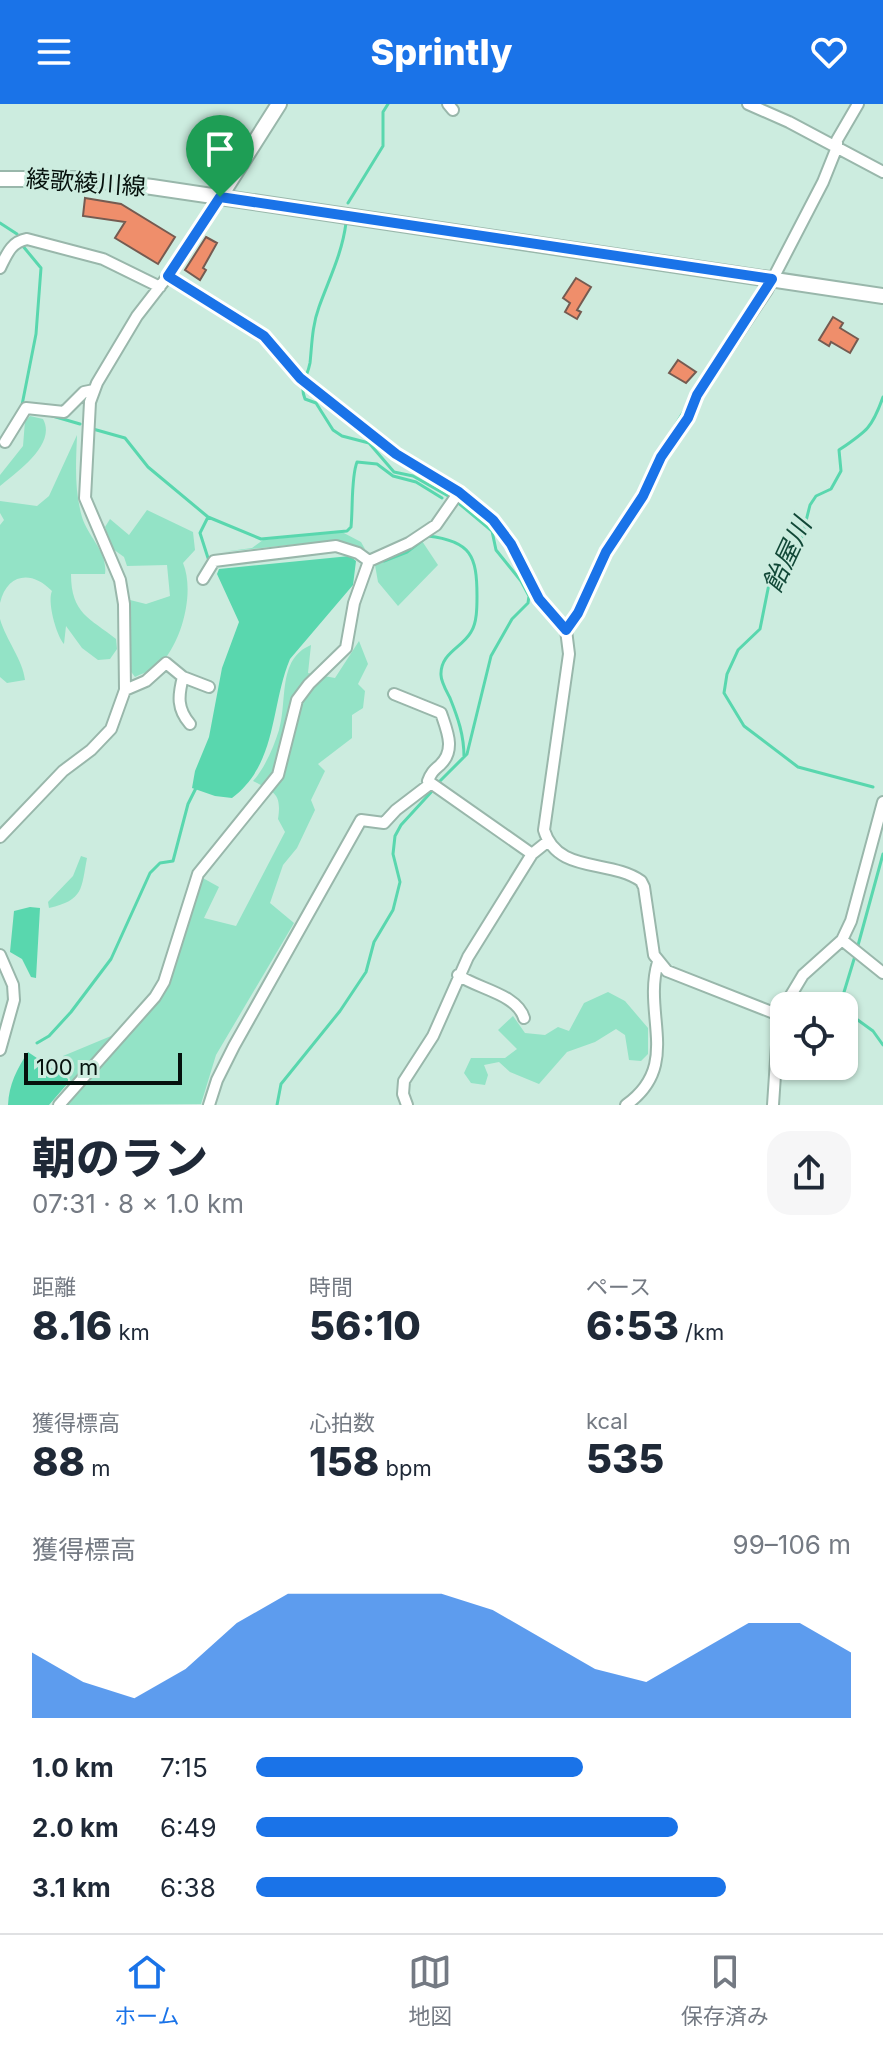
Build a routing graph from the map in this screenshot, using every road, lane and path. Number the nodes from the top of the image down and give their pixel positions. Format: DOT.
graph roads {
  1 [pos="279,104"];
  2 [pos="748,104"];
  3 [pos="858,104"];
  4 [pos="837,147"];
  5 [pos="883,172"];
  6 [pos="0,179"];
  7 [pos="220,197"];
  8 [pos="0,268"];
  9 [pos="168,276"];
  10 [pos="772,279"];
  11 [pos="160,287"];
  12 [pos="883,296"];
  13 [pos="94,390"];
  14 [pos="5,442"];
  15 [pos="455,497"];
  16 [pos="369,561"];
  17 [pos="203,579"];
  18 [pos="566,630"];
  19 [pos="183,677"];
  20 [pos="209,687"];
  21 [pos="125,690"];
  22 [pos="394,694"];
  23 [pos="190,724"];
  24 [pos="433,787"];
  25 [pos="883,802"];
  26 [pos="0,837"];
  27 [pos="547,842"];
  28 [pos="532,854"];
  29 [pos="846,944"];
  30 [pos="0,955"];
  31 [pos="658,962"];
  32 [pos="883,973"];
  33 [pos="458,975"];
  34 [pos="793,992"];
  35 [pos="770,1012"];
  36 [pos="524,1018"];
  37 [pos="0,1050"];
  38 [pos="775,1080"];
  39 [pos="59,1105"];
  40 [pos="209,1105"];
  41 [pos="407,1105"];
  42 [pos="626,1105"];
  43 [pos="773,1105"];
  1 -- 7 [label="main road"];
  2 -- 4 [label="street"];
  3 -- 4 [label="street"];
  4 -- 5 [label="street"];
  4 -- 10 [label="street"];
  6 -- 7 [label="main road, 綾歌綾川線"];
  7 -- 9 [label="street"];
  7 -- 10 [label="main road, 綾歌綾川線"];
  8 -- 11 [label="street"];
  9 -- 11 [label="street"];
  9 -- 15 [label="street"];
  10 -- 12 [label="main road, 綾歌綾川線"];
  10 -- 18 [label="street"];
  11 -- 13 [label="street"];
  13 -- 14 [label="street"];
  13 -- 21 [label="street"];
  15 -- 16 [label="street"];
  15 -- 18 [label="street"];
  16 -- 17 [label="street"];
  16 -- 39 [label="street"];
  18 -- 27 [label="street"];
  19 -- 20 [label="street"];
  19 -- 21 [label="street"];
  19 -- 23 [label="street"];
  21 -- 26 [label="street"];
  22 -- 24 [label="street"];
  24 -- 28 [label="street"];
  24 -- 40 [label="street"];
  25 -- 29 [label="street"];
  27 -- 28 [label="street"];
  27 -- 31 [label="street"];
  28 -- 33 [label="street"];
  29 -- 32 [label="street"];
  29 -- 34 [label="street"];
  30 -- 37 [label="street"];
  31 -- 35 [label="street"];
  31 -- 42 [label="street"];
  33 -- 36 [label="street"];
  33 -- 41 [label="street"];
  38 -- 43 [label="street"];
}
